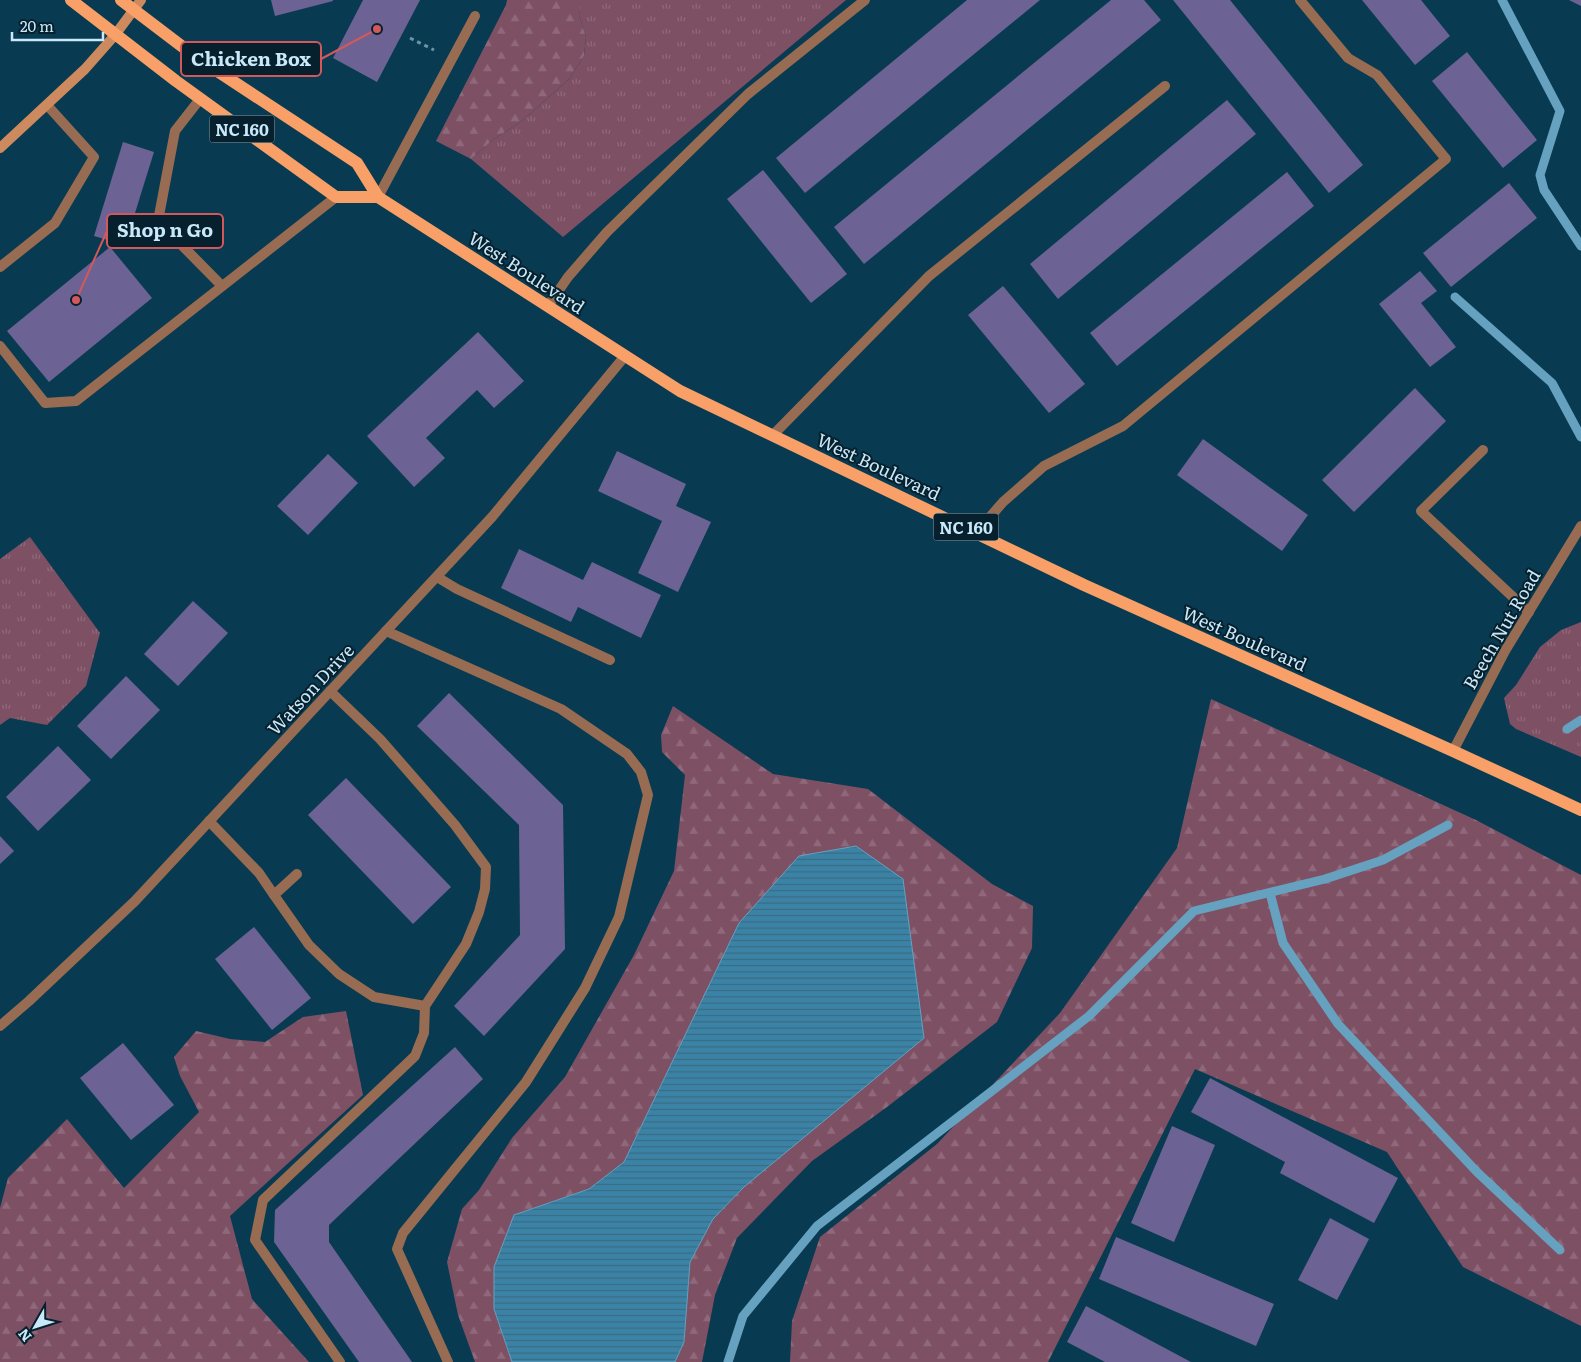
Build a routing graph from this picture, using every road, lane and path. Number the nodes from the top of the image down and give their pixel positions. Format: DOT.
graph roads {
  1 [pos="71,0"];
  2 [pos="121,0"];
  3 [pos="865,0"];
  4 [pos="1300,0"];
  5 [pos="138,5"];
  6 [pos="475,16"];
  7 [pos="115,35"];
  8 [pos="410,38"];
  9 [pos="452,59"];
  10 [pos="1165,86"];
  11 [pos="200,99"];
  12 [pos="47,105"];
  13 [pos="0,148"];
  14 [pos="336,197"];
  15 [pos="378,197"];
  16 [pos="0,267"];
  17 [pos="222,286"];
  18 [pos="548,306"];
  19 [pos="0,346"];
  20 [pos="625,356"];
  21 [pos="773,435"];
  22 [pos="1483,450"];
  23 [pos="1581,526"];
  24 [pos="977,532"];
  25 [pos="436,577"];
  26 [pos="1529,612"];
  27 [pos="386,631"];
  28 [pos="610,660"];
  29 [pos="330,691"];
  30 [pos="1453,751"];
  31 [pos="1581,810"];
  32 [pos="209,821"];
  33 [pos="297,874"];
  34 [pos="274,894"];
  35 [pos="425,1006"];
  36 [pos="0,1026"];
  37 [pos="340,1362"];
  38 [pos="448,1362"];
  1 -- 7 [label="main road, NC 160"];
  2 -- 5 [label="main road, West Boulevard / NC 160"];
  3 -- 18 [label="street"];
  4 -- 24 [label="street"];
  5 -- 7 [label="main road"];
  5 -- 15 [label="main road, West Boulevard / NC 160"];
  6 -- 9 [label="street"];
  7 -- 11 [label="main road, NC 160"];
  7 -- 12 [label="main road"];
  8 -- 9 [label="path"];
  9 -- 15 [label="street"];
  10 -- 21 [label="street"];
  11 -- 14 [label="main road, NC 160"];
  11 -- 17 [label="street"];
  12 -- 13 [label="main road"];
  12 -- 16 [label="street"];
  14 -- 15 [label="main road"];
  14 -- 17 [label="street"];
  15 -- 18 [label="main road, West Boulevard / NC 160"];
  17 -- 19 [label="street"];
  18 -- 20 [label="main road, West Boulevard / NC 160"];
  20 -- 21 [label="main road, West Boulevard / NC 160"];
  20 -- 25 [label="street, Watson Drive"];
  21 -- 24 [label="main road, West Boulevard / NC 160"];
  22 -- 26 [label="street"];
  23 -- 26 [label="street, Beech Nut Road"];
  24 -- 30 [label="main road, West Boulevard / NC 160"];
  25 -- 27 [label="street, Watson Drive"];
  25 -- 28 [label="street"];
  26 -- 30 [label="street, Beech Nut Road"];
  27 -- 29 [label="street, Watson Drive"];
  27 -- 38 [label="street"];
  29 -- 32 [label="street, Watson Drive"];
  29 -- 35 [label="street"];
  30 -- 31 [label="main road, West Boulevard / NC 160"];
  32 -- 34 [label="street"];
  32 -- 36 [label="street, Watson Drive"];
  33 -- 34 [label="street"];
  34 -- 35 [label="street"];
  35 -- 37 [label="street"];
}
